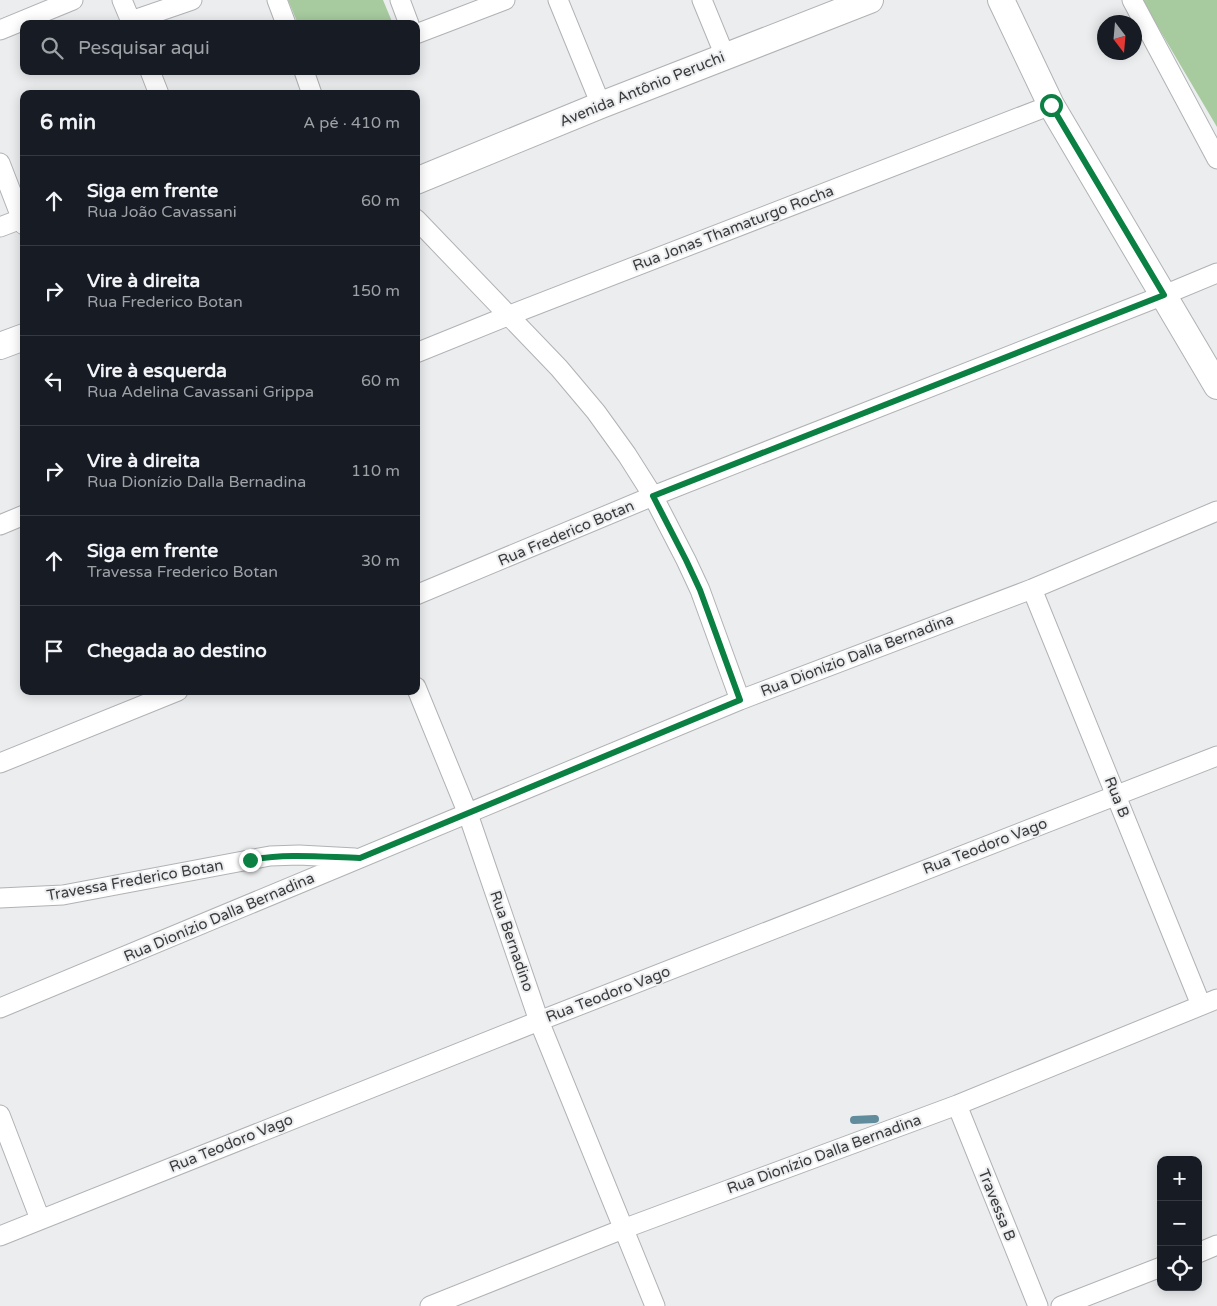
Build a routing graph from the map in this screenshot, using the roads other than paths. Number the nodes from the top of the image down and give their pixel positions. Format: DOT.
graph roads {
  1 [pos="73,0"];
  2 [pos="122,0"];
  3 [pos="192,0"];
  4 [pos="277,0"];
  5 [pos="400,0"];
  6 [pos="505,0"];
  7 [pos="558,0"];
  8 [pos="702,0"];
  9 [pos="870,0"];
  10 [pos="1002,0"];
  11 [pos="1132,0"];
  12 [pos="24,20"];
  13 [pos="131,20"];
  14 [pos="137,20"];
  15 [pos="284,20"];
  16 [pos="408,20"];
  17 [pos="20,22"];
  18 [pos="0,30"];
  19 [pos="420,32"];
  20 [pos="725,56"];
  21 [pos="152,75"];
  22 [pos="157,90"];
  23 [pos="601,105"];
  24 [pos="1051,105"];
  25 [pos="1217,159"];
  26 [pos="0,163"];
  27 [pos="420,179"];
  28 [pos="20,217"];
  29 [pos="20,222"];
  30 [pos="420,223"];
  31 [pos="0,227"];
  32 [pos="1217,273"];
  33 [pos="1164,295"];
  34 [pos="510,315"];
  35 [pos="20,338"];
  36 [pos="0,346"];
  37 [pos="420,351"];
  38 [pos="1217,386"];
  39 [pos="653,496"];
  40 [pos="1217,512"];
  41 [pos="20,517"];
  42 [pos="0,525"];
  43 [pos="1032,589"];
  44 [pos="420,593"];
  45 [pos="168,695"];
  46 [pos="419,695"];
  47 [pos="740,700"];
  48 [pos="1217,756"];
  49 [pos="0,763"];
  50 [pos="1116,794"];
  51 [pos="468,814"];
  52 [pos="360,858"];
  53 [pos="0,898"];
  54 [pos="1209,1002"];
  55 [pos="0,1008"];
  56 [pos="539,1021"];
  57 [pos="957,1105"];
  58 [pos="0,1115"];
  59 [pos="40,1219"];
  60 [pos="623,1229"];
  61 [pos="0,1236"];
  62 [pos="1217,1245"];
  63 [pos="1202,1251"];
  64 [pos="1157,1269"];
  65 [pos="430,1306"];
  66 [pos="655,1306"];
  67 [pos="1038,1306"];
  68 [pos="1060,1306"];
  1 -- 12 [label="street"];
  2 -- 13 [label="street"];
  3 -- 14 [label="street"];
  4 -- 15 [label="street"];
  5 -- 16 [label="street"];
  6 -- 19 [label="street"];
  7 -- 23 [label="street"];
  8 -- 20 [label="street"];
  9 -- 20 [label="main road, Avenida Antônio Peruchi"];
  10 -- 24 [label="main road"];
  11 -- 25 [label="street"];
  17 -- 18 [label="street"];
  20 -- 23 [label="main road, Avenida Antônio Peruchi"];
  21 -- 22 [label="street"];
  23 -- 27 [label="main road, Avenida Antônio Peruchi"];
  24 -- 33 [label="main road"];
  24 -- 34 [label="street, Rua Jonas Thamaturgo Rocha"];
  26 -- 28 [label="street"];
  29 -- 31 [label="street"];
  30 -- 34 [label="street"];
  32 -- 33 [label="street, Rua Frederico Botan"];
  33 -- 38 [label="main road"];
  33 -- 39 [label="street, Rua Frederico Botan"];
  34 -- 37 [label="street, Rua Jonas Thamaturgo Rocha"];
  34 -- 39 [label="street"];
  35 -- 36 [label="main road"];
  39 -- 44 [label="street, Rua Frederico Botan"];
  39 -- 47 [label="street"];
  40 -- 43 [label="street, Rua Dionízio Dalla Bernadina"];
  41 -- 42 [label="street"];
  43 -- 47 [label="street, Rua Dionízio Dalla Bernadina"];
  43 -- 50 [label="street, Rua B"];
  45 -- 49 [label="street"];
  46 -- 51 [label="street, Rua Bernadino"];
  47 -- 51 [label="street, Rua Dionízio Dalla Bernadina"];
  48 -- 50 [label="street, Rua Teodoro Vago"];
  50 -- 54 [label="street, Rua B"];
  50 -- 56 [label="street, Rua Teodoro Vago"];
  51 -- 52 [label="street, Rua Dionízio Dalla Bernadina"];
  51 -- 56 [label="street, Rua Bernadino"];
  52 -- 53 [label="street, Travessa Frederico Botan"];
  52 -- 55 [label="street, Rua Dionízio Dalla Bernadina"];
  54 -- 57 [label="street, Rua Dionízio Dalla Bernadina"];
  56 -- 59 [label="street, Rua Teodoro Vago"];
  56 -- 60 [label="street, Rua Bernadino"];
  57 -- 60 [label="street, Rua Dionízio Dalla Bernadina"];
  57 -- 67 [label="street, Travessa B"];
  58 -- 59 [label="street"];
  59 -- 61 [label="street, Rua Teodoro Vago"];
  60 -- 65 [label="street, Rua Dionízio Dalla Bernadina"];
  60 -- 66 [label="street, Rua Bernadino"];
  62 -- 63 [label="street"];
  64 -- 68 [label="street"];
}
